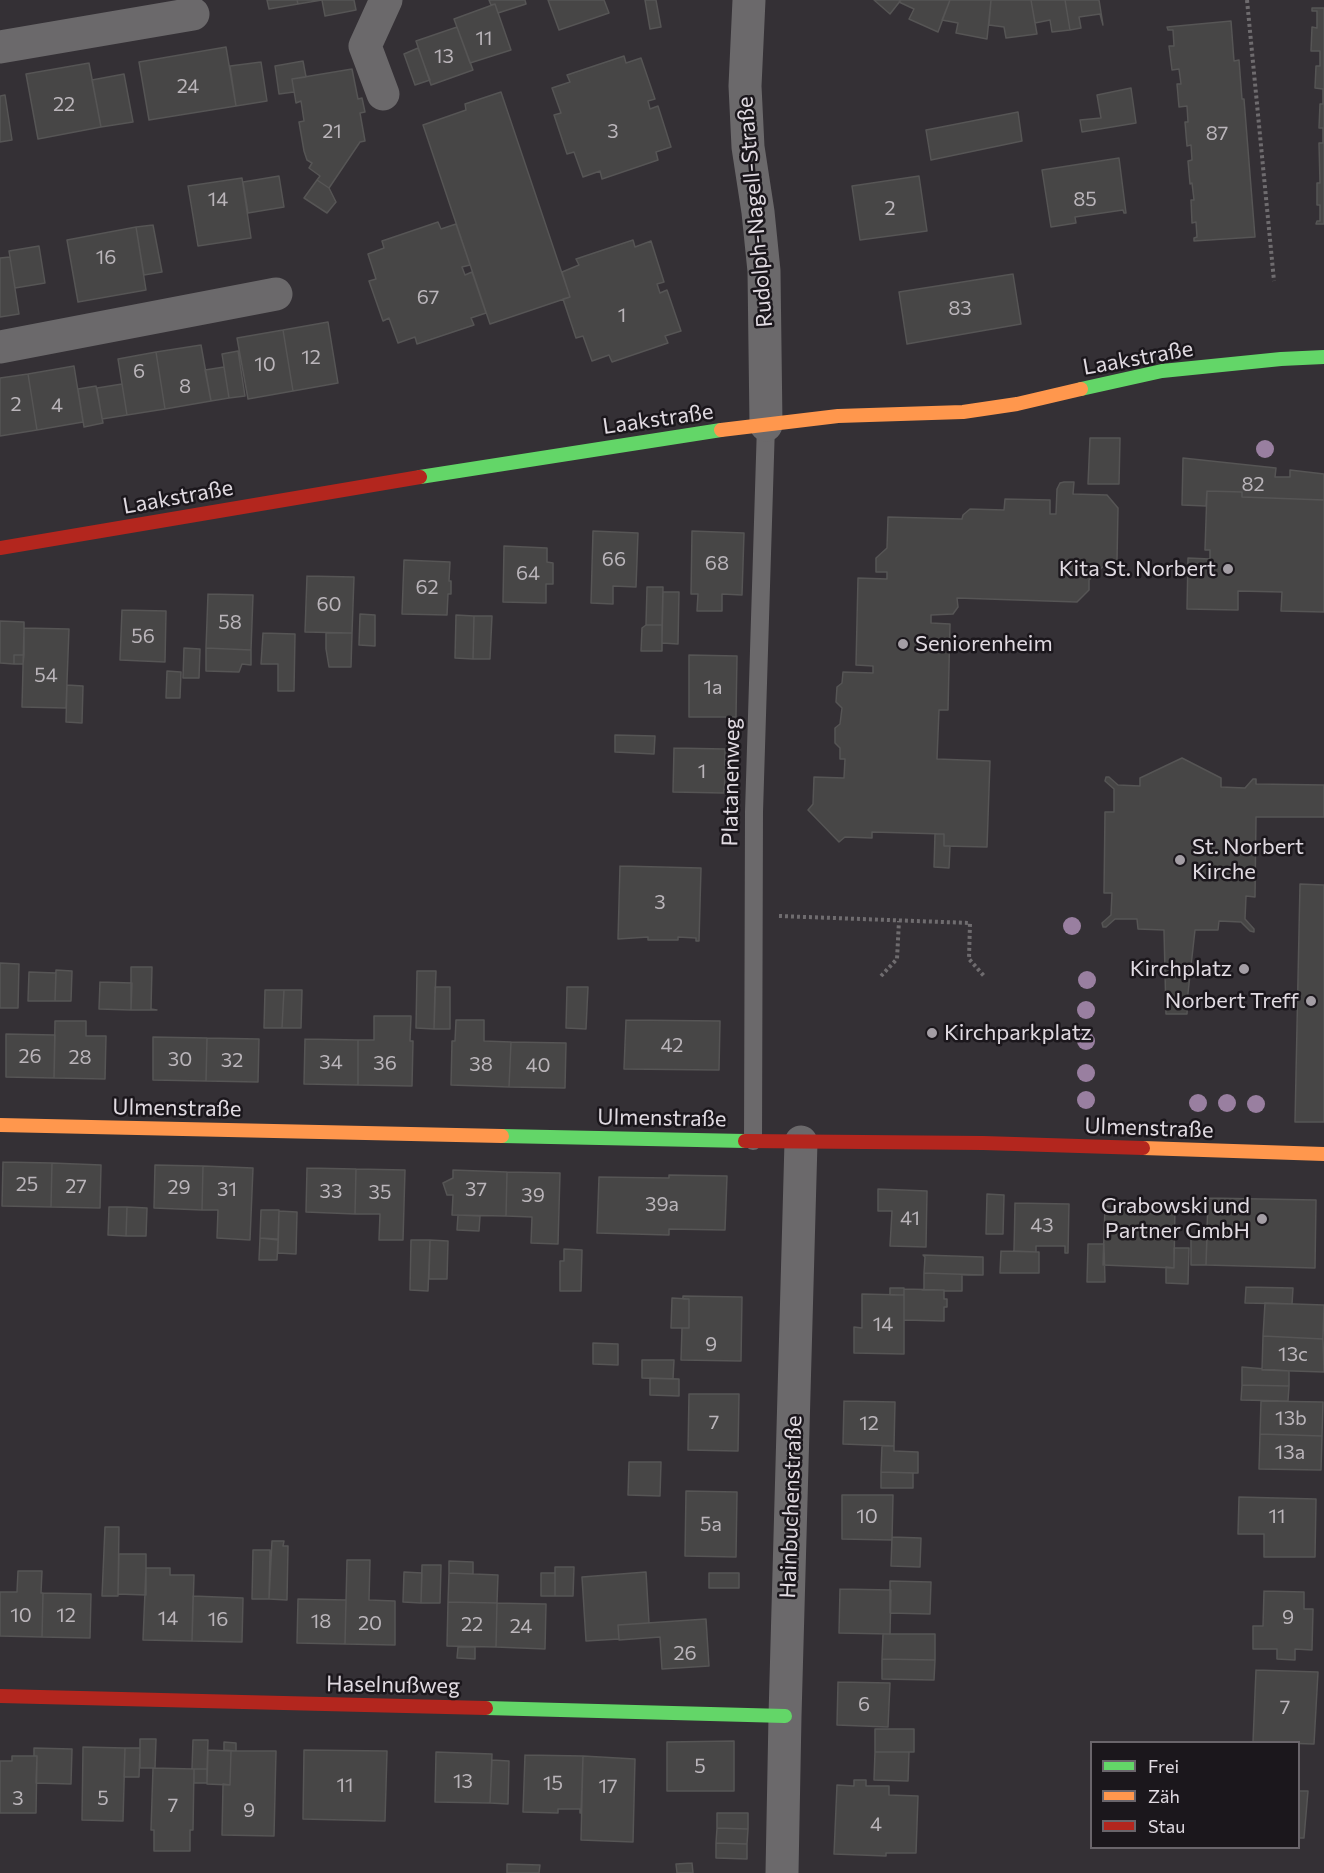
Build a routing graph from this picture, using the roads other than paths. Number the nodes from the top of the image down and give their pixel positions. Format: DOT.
graph roads {
  1 [pos="386,0"];
  2 [pos="749,0"];
  3 [pos="193,14"];
  4 [pos="0,47"];
  5 [pos="383,94"];
  6 [pos="276,294"];
  7 [pos="0,347"];
  8 [pos="1324,357"];
  9 [pos="766,425"];
  10 [pos="0,548"];
  11 [pos="0,1125"];
  12 [pos="753,1141"];
  13 [pos="801,1142"];
  14 [pos="1324,1154"];
  15 [pos="0,1696"];
  16 [pos="785,1716"];
  17 [pos="782,1873"];
  1 -- 5 [label="street"];
  2 -- 9 [label="street, Rudolph-Nagell-Straße"];
  3 -- 4 [label="street"];
  6 -- 7 [label="street"];
  8 -- 9 [label="street, Laakstraße"];
  9 -- 10 [label="street, Laakstraße"];
  9 -- 12 [label="lane, Platanenweg"];
  11 -- 12 [label="street, Ulmenstraße"];
  12 -- 13 [label="street, Ulmenstraße"];
  13 -- 14 [label="street, Ulmenstraße"];
  13 -- 16 [label="street, Hainbuchenstraße"];
  15 -- 16 [label="street, Haselnußweg"];
  16 -- 17 [label="street, Hainbuchenstraße"];
}
